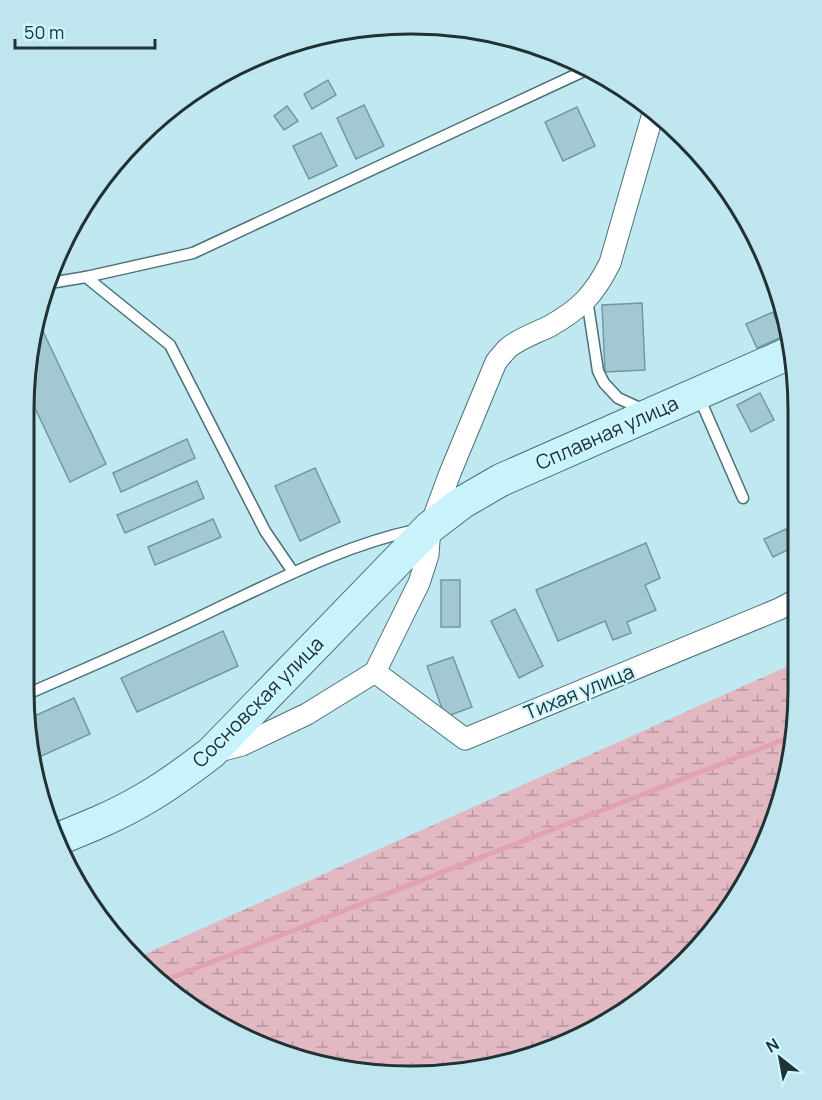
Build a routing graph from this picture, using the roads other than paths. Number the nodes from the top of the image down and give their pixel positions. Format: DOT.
graph roads {
  1 [pos="579,73"];
  2 [pos="651,121"];
  3 [pos="86,277"];
  4 [pos="57,282"];
  5 [pos="587,298"];
  6 [pos="783,356"];
  7 [pos="698,394"];
  8 [pos="652,414"];
  9 [pos="743,498"];
  10 [pos="430,527"];
  11 [pos="292,572"];
  12 [pos="788,604"];
  13 [pos="375,672"];
  14 [pos="34,691"];
  15 [pos="211,753"];
  16 [pos="64,836"];
  1 -- 3 [label="lane"];
  2 -- 5 [label="street"];
  3 -- 4 [label="lane"];
  3 -- 11 [label="lane"];
  5 -- 8 [label="lane"];
  5 -- 10 [label="street"];
  6 -- 7 [label="street, Сплавная улица"];
  7 -- 8 [label="street, Сплавная улица"];
  7 -- 9 [label="lane"];
  8 -- 10 [label="street, Сплавная улица"];
  10 -- 11 [label="lane"];
  10 -- 13 [label="street"];
  10 -- 15 [label="street, Сосновская улица"];
  11 -- 14 [label="lane"];
  12 -- 13 [label="street, Тихая улица"];
  13 -- 15 [label="street"];
  15 -- 16 [label="street, Сосновская улица"];
}
